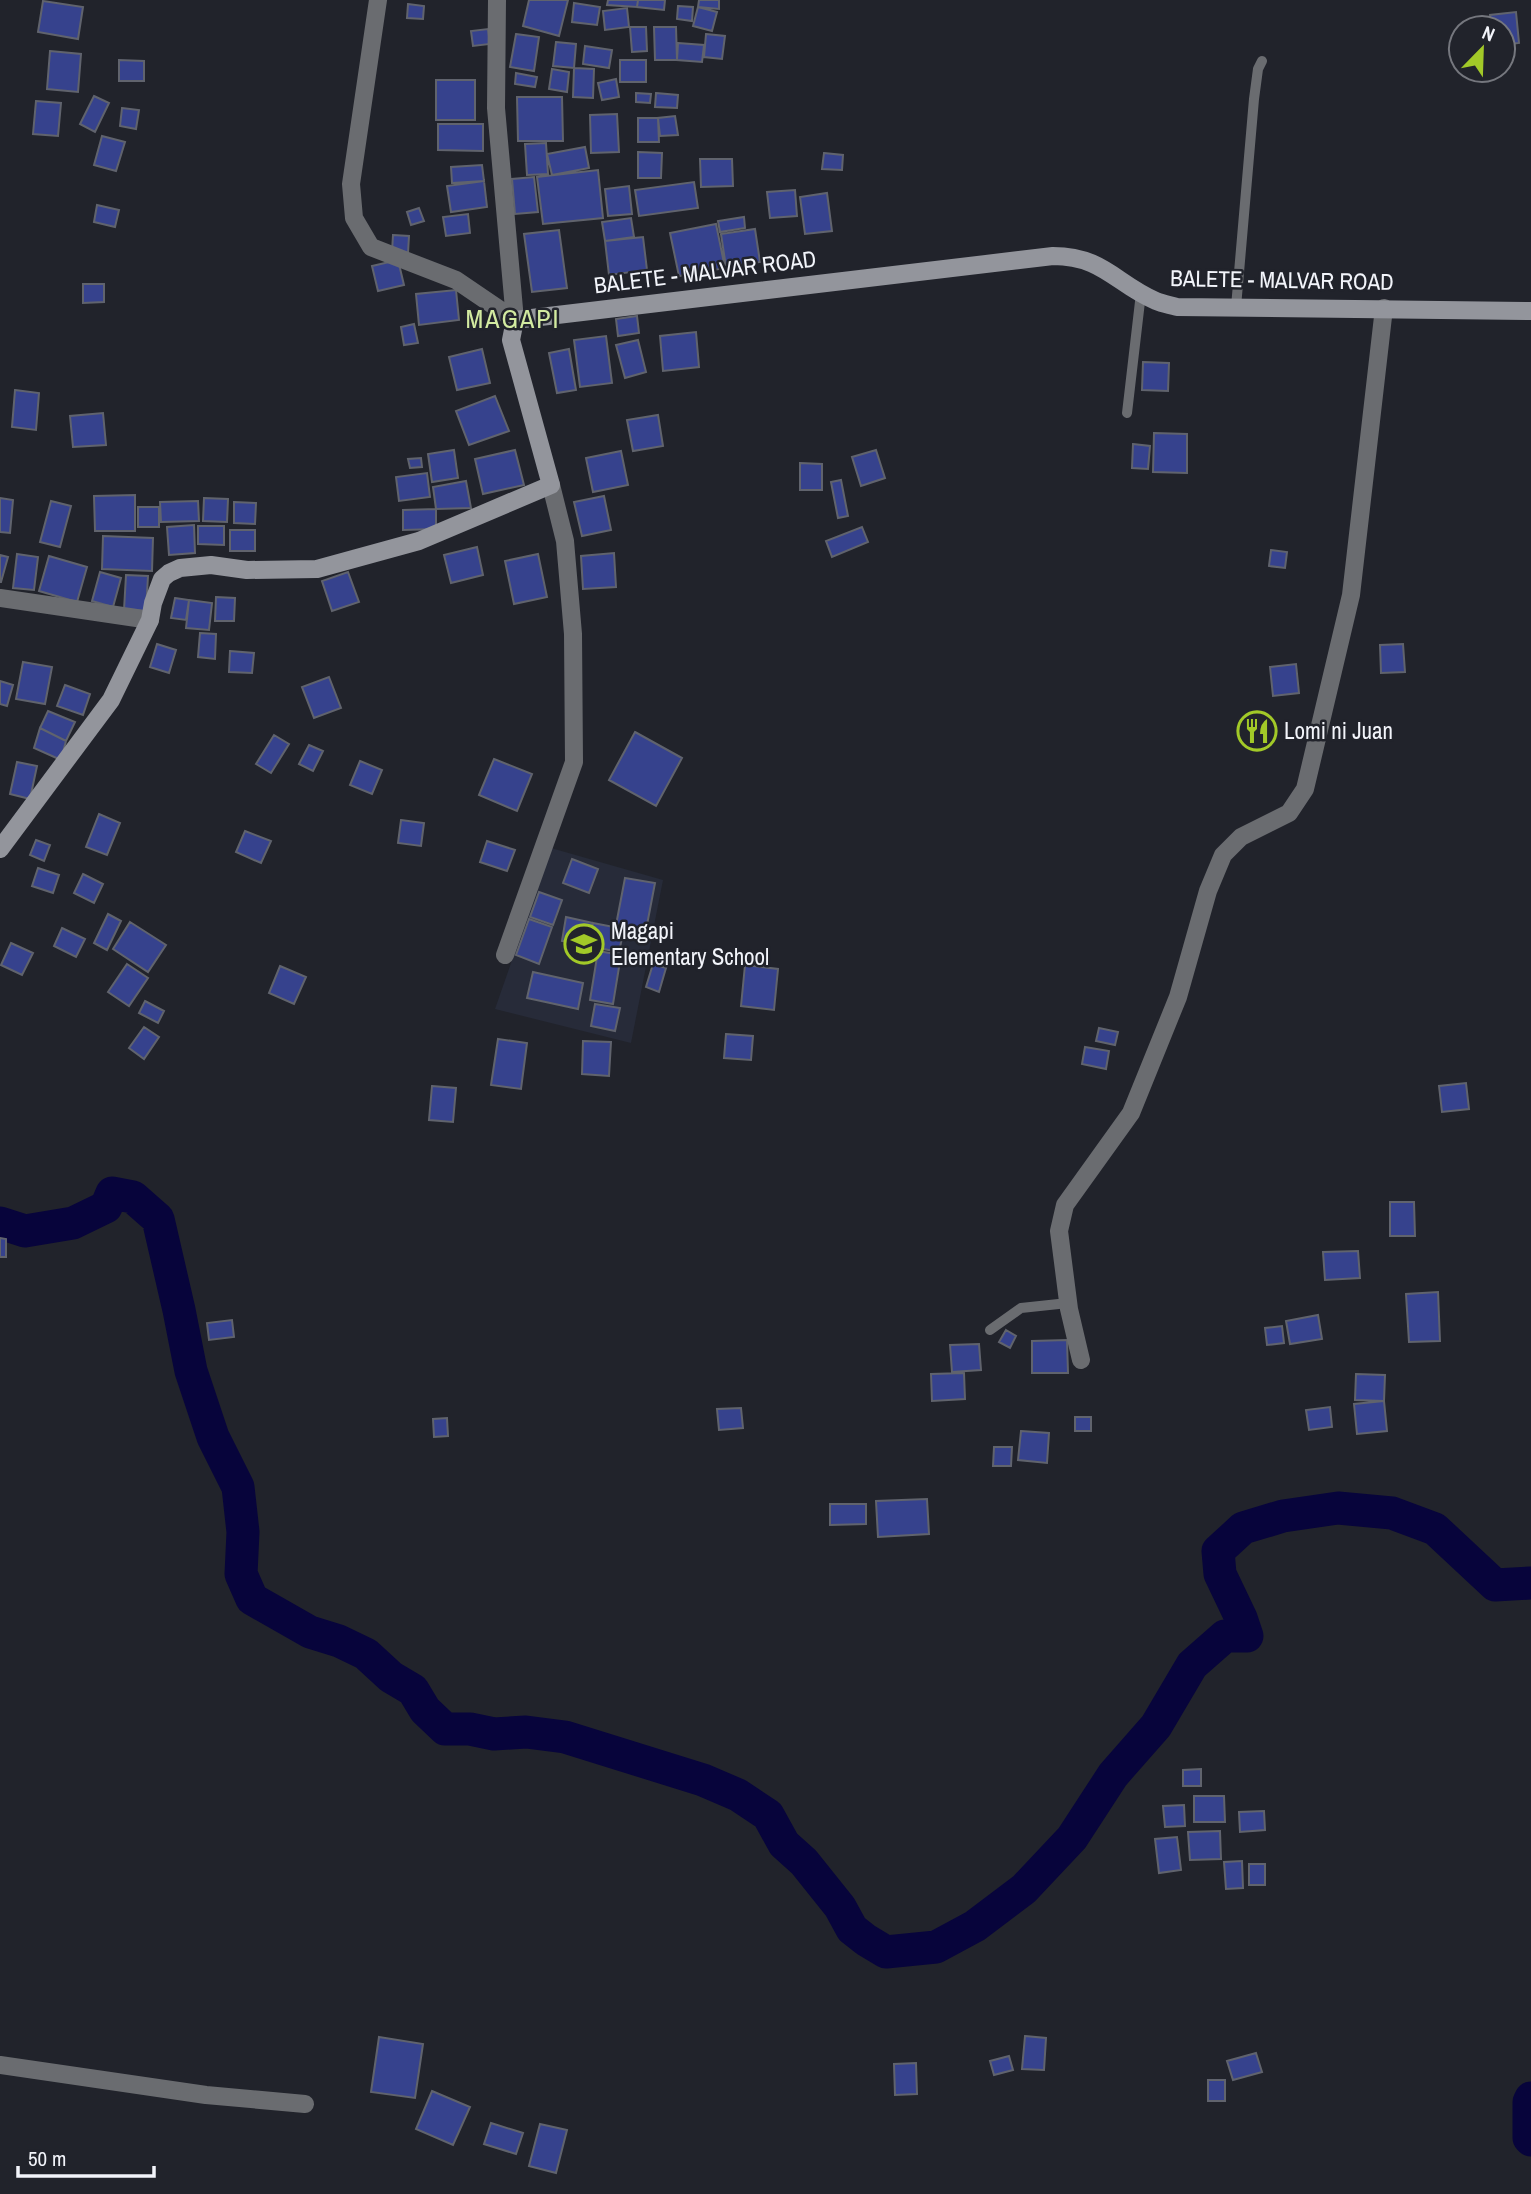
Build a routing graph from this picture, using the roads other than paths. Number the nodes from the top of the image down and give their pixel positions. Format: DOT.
graph roads {
  1 [pos="378,0"];
  2 [pos="497,0"];
  3 [pos="1262,61"];
  4 [pos="1141,293"];
  5 [pos="1236,307"];
  6 [pos="1384,308"];
  7 [pos="1531,310"];
  8 [pos="515,320"];
  9 [pos="1127,413"];
  10 [pos="551,485"];
  11 [pos="0,598"];
  12 [pos="150,620"];
  13 [pos="0,849"];
  14 [pos="505,955"];
  15 [pos="1069,1303"];
  16 [pos="990,1330"];
  17 [pos="1080,1360"];
  18 [pos="0,2065"];
  19 [pos="305,2104"];
  1 -- 8 [label="street"];
  2 -- 8 [label="street"];
  3 -- 5 [label="lane"];
  4 -- 5 [label="main road, BALETE - MALVAR ROAD"];
  4 -- 8 [label="main road, BALETE - MALVAR ROAD"];
  4 -- 9 [label="lane"];
  5 -- 6 [label="main road, BALETE - MALVAR ROAD"];
  6 -- 7 [label="main road, BALETE - MALVAR ROAD"];
  6 -- 15 [label="street"];
  8 -- 10 [label="main road"];
  10 -- 12 [label="main road"];
  10 -- 14 [label="street"];
  11 -- 12 [label="street"];
  12 -- 13 [label="main road"];
  15 -- 16 [label="lane"];
  15 -- 17 [label="street"];
  18 -- 19 [label="street"];
}
